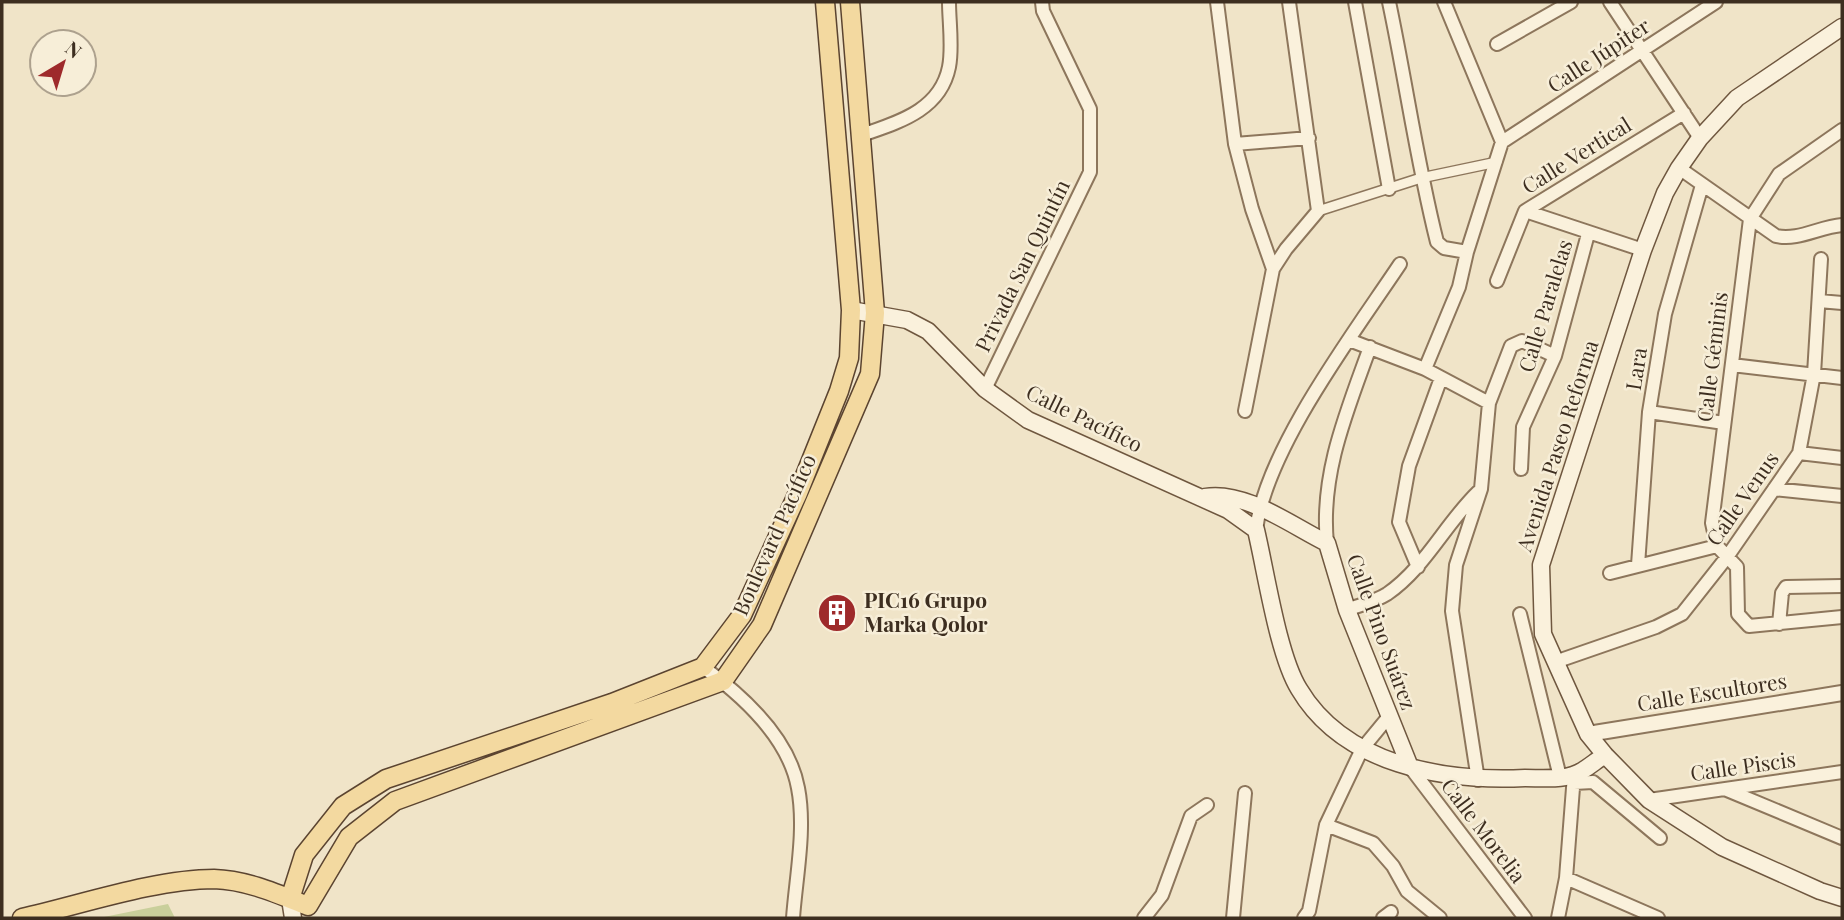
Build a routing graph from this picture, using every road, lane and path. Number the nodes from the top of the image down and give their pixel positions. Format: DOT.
graph roads {
  1 [pos="825,2"];
  2 [pos="850,2"];
  3 [pos="949,2"];
  4 [pos="1042,2"];
  5 [pos="1217,2"];
  6 [pos="1289,2"];
  7 [pos="1355,2"];
  8 [pos="1389,2"];
  9 [pos="1444,2"];
  10 [pos="1571,2"];
  11 [pos="1610,2"];
  12 [pos="1716,2"];
  13 [pos="1842,27"];
  14 [pos="1497,44"];
  15 [pos="1643,51"];
  16 [pos="1684,113"];
  17 [pos="1842,130"];
  18 [pos="859,136"];
  19 [pos="1309,138"];
  20 [pos="1700,138"];
  21 [pos="1502,142"];
  22 [pos="1235,145"];
  23 [pos="1497,162"];
  24 [pos="1679,168"];
  25 [pos="1421,178"];
  26 [pos="1702,185"];
  27 [pos="1389,189"];
  28 [pos="1318,211"];
  29 [pos="1525,211"];
  30 [pos="1750,219"];
  31 [pos="1842,225"];
  32 [pos="1588,234"];
  33 [pos="1643,250"];
  34 [pos="1466,252"];
  35 [pos="1821,259"];
  36 [pos="1400,264"];
  37 [pos="1273,269"];
  38 [pos="1497,281"];
  39 [pos="1819,301"];
  40 [pos="1842,303"];
  41 [pos="851,310"];
  42 [pos="875,313"];
  43 [pos="1349,340"];
  44 [pos="1370,347"];
  45 [pos="1555,356"];
  46 [pos="1732,365"];
  47 [pos="1425,369"];
  48 [pos="1814,374"];
  49 [pos="1441,378"];
  50 [pos="1842,378"];
  51 [pos="985,389"];
  52 [pos="1489,403"];
  53 [pos="1245,411"];
  54 [pos="1649,412"];
  55 [pos="1724,423"];
  56 [pos="1799,453"];
  57 [pos="1842,458"];
  58 [pos="1521,469"];
  59 [pos="1481,489"];
  60 [pos="1774,489"];
  61 [pos="1842,496"];
  62 [pos="1201,497"];
  63 [pos="1258,509"];
  64 [pos="1256,530"];
  65 [pos="1327,543"];
  66 [pos="1717,546"];
  67 [pos="1727,557"];
  68 [pos="1638,565"];
  69 [pos="1418,568"];
  70 [pos="1610,573"];
  71 [pos="1842,586"];
  72 [pos="1347,610"];
  73 [pos="1520,614"];
  74 [pos="1842,617"];
  75 [pos="1779,624"];
  76 [pos="1555,662"];
  77 [pos="704,667"];
  78 [pos="723,681"];
  79 [pos="1842,693"];
  80 [pos="1390,715"];
  81 [pos="1588,734"];
  82 [pos="1362,749"];
  83 [pos="1605,755"];
  84 [pos="1410,767"];
  85 [pos="1842,772"];
  86 [pos="1569,778"];
  87 [pos="1478,780"];
  88 [pos="1727,790"];
  89 [pos="1245,793"];
  90 [pos="1649,800"];
  91 [pos="1207,805"];
  92 [pos="1326,825"];
  93 [pos="1660,838"];
  94 [pos="1842,838"];
  95 [pos="1566,878"];
  96 [pos="1842,898"];
  97 [pos="290,899"];
  98 [pos="304,912"];
  99 [pos="1310,916"];
  100 [pos="22,918"];
  101 [pos="293,918"];
  102 [pos="793,918"];
  103 [pos="1144,918"];
  104 [pos="1234,918"];
  105 [pos="1440,918"];
  106 [pos="1525,918"];
  107 [pos="1558,918"];
  108 [pos="1658,918"];
  1 -- 41 [label="main road, Boulevard Pacífico"];
  2 -- 18 [label="main road, Boulevard Pacífico"];
  3 -- 18 [label="street"];
  4 -- 51 [label="street, Privada San Quintín"];
  5 -- 22 [label="street"];
  6 -- 19 [label="street"];
  7 -- 27 [label="street"];
  8 -- 25 [label="street"];
  9 -- 21 [label="street"];
  10 -- 14 [label="street"];
  11 -- 15 [label="street"];
  12 -- 15 [label="street, Calle Júpiter"];
  13 -- 20 [label="main road, Avenida Paseo Reforma"];
  15 -- 16 [label="street"];
  15 -- 21 [label="street, Calle Júpiter"];
  16 -- 20 [label="street"];
  16 -- 29 [label="street, Calle Vertical"];
  17 -- 30 [label="street, Calle Géminis"];
  18 -- 42 [label="main road, Boulevard Pacífico"];
  19 -- 22 [label="street"];
  19 -- 28 [label="street"];
  20 -- 24 [label="main road, Avenida Paseo Reforma"];
  21 -- 23 [label="street"];
  22 -- 37 [label="street"];
  23 -- 25 [label="street"];
  23 -- 34 [label="street"];
  24 -- 26 [label="street"];
  24 -- 33 [label="main road, Avenida Paseo Reforma"];
  25 -- 27 [label="street"];
  25 -- 34 [label="street"];
  26 -- 30 [label="street"];
  26 -- 54 [label="street, Lara"];
  27 -- 28 [label="street"];
  28 -- 37 [label="street"];
  29 -- 32 [label="street, Calle Vertical"];
  29 -- 38 [label="street"];
  30 -- 31 [label="street"];
  30 -- 46 [label="street, Calle Géminis"];
  32 -- 33 [label="street, Calle Vertical"];
  32 -- 45 [label="street, Calle Paralelas"];
  33 -- 76 [label="main road, Avenida Paseo Reforma"];
  34 -- 47 [label="street"];
  35 -- 39 [label="street, Calle Venus"];
  36 -- 43 [label="street"];
  37 -- 53 [label="street"];
  39 -- 40 [label="street"];
  39 -- 48 [label="street, Calle Venus"];
  41 -- 42 [label="main road, Calle Pacífico"];
  41 -- 77 [label="main road, Boulevard Pacífico"];
  42 -- 51 [label="main road, Calle Pacífico"];
  42 -- 78 [label="main road, Boulevard Pacífico"];
  43 -- 44 [label="street"];
  43 -- 63 [label="street"];
  44 -- 47 [label="street"];
  44 -- 65 [label="street, Calle Pino Suárez"];
  45 -- 52 [label="street"];
  45 -- 58 [label="street, Calle Paralelas"];
  46 -- 48 [label="street"];
  46 -- 55 [label="street, Calle Géminis"];
  47 -- 49 [label="street"];
  48 -- 50 [label="street"];
  48 -- 56 [label="street, Calle Venus"];
  49 -- 52 [label="street"];
  49 -- 69 [label="street"];
  51 -- 62 [label="main road, Calle Pacífico"];
  52 -- 59 [label="street"];
  54 -- 55 [label="street"];
  54 -- 68 [label="street, Lara"];
  55 -- 66 [label="street, Calle Géminis"];
  56 -- 57 [label="street"];
  56 -- 60 [label="street, Calle Venus"];
  59 -- 69 [label="street"];
  59 -- 87 [label="street"];
  60 -- 61 [label="street"];
  60 -- 67 [label="street, Calle Venus"];
  62 -- 63 [label="main road, Calle Pacífico"];
  62 -- 64 [label="main road, Calle Pacífico"];
  63 -- 64 [label="street"];
  63 -- 65 [label="main road, Calle Pacífico"];
  64 -- 82 [label="main road"];
  65 -- 72 [label="main road, Calle Pino Suárez"];
  66 -- 67 [label="street"];
  66 -- 68 [label="street"];
  67 -- 75 [label="street"];
  67 -- 76 [label="street, Calle Venus"];
  68 -- 70 [label="street"];
  69 -- 72 [label="street"];
  71 -- 75 [label="street"];
  72 -- 80 [label="main road, Calle Pino Suárez"];
  73 -- 86 [label="street"];
  74 -- 75 [label="street"];
  76 -- 81 [label="main road, Avenida Paseo Reforma"];
  77 -- 78 [label="street"];
  77 -- 97 [label="main road"];
  78 -- 98 [label="main road"];
  78 -- 102 [label="street"];
  79 -- 81 [label="street, Calle Escultores"];
  80 -- 82 [label="street"];
  80 -- 84 [label="main road, Calle Pino Suárez"];
  81 -- 83 [label="main road, Avenida Paseo Reforma"];
  82 -- 84 [label="main road"];
  82 -- 92 [label="street"];
  83 -- 86 [label="main road"];
  83 -- 90 [label="main road, Avenida Paseo Reforma"];
  84 -- 87 [label="main road"];
  84 -- 106 [label="street, Calle Morelia"];
  85 -- 88 [label="street, Calle Piscis"];
  86 -- 87 [label="main road"];
  86 -- 93 [label="street"];
  86 -- 95 [label="street"];
  88 -- 90 [label="street, Calle Piscis"];
  88 -- 94 [label="street"];
  89 -- 104 [label="street"];
  90 -- 96 [label="main road, Avenida Paseo Reforma"];
  91 -- 103 [label="street"];
  92 -- 99 [label="street"];
  92 -- 105 [label="street"];
  95 -- 107 [label="street"];
  95 -- 108 [label="street"];
  97 -- 98 [label="main road"];
  97 -- 100 [label="main road"];
  97 -- 101 [label="main road"];
}
